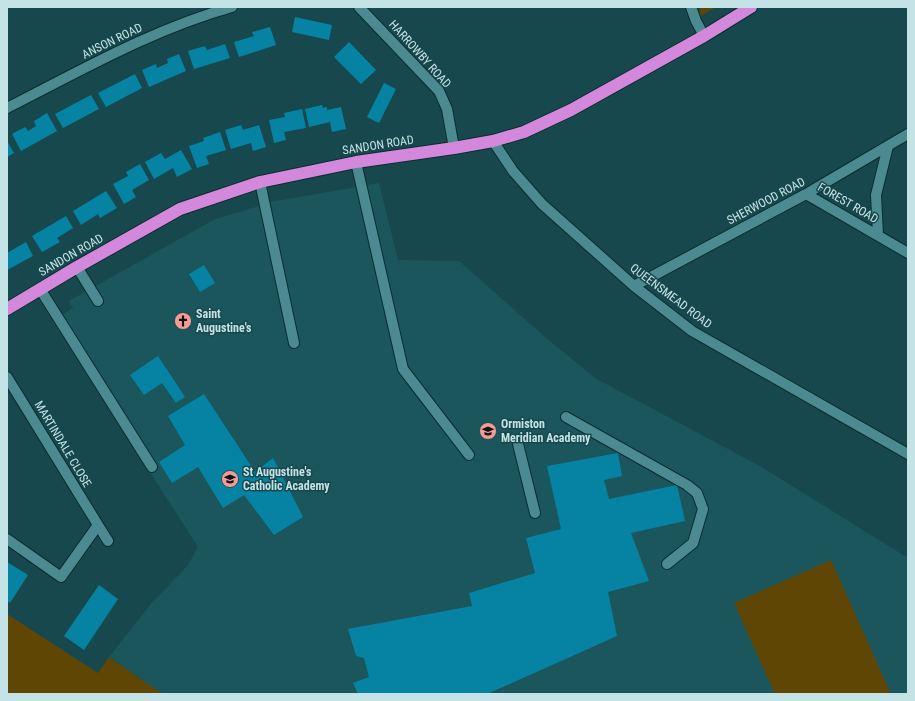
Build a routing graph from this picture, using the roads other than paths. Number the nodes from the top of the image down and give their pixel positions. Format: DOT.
graph roads {
  1 [pos="232,7"];
  2 [pos="359,7"];
  3 [pos="691,7"];
  4 [pos="751,7"];
  5 [pos="704,36"];
  6 [pos="7,108"];
  7 [pos="908,134"];
  8 [pos="493,141"];
  9 [pos="888,146"];
  10 [pos="454,148"];
  11 [pos="356,162"];
  12 [pos="260,182"];
  13 [pos="806,194"];
  14 [pos="878,235"];
  15 [pos="908,253"];
  16 [pos="77,266"];
  17 [pos="634,286"];
  18 [pos="40,289"];
  19 [pos="98,301"];
  20 [pos="7,309"];
  21 [pos="294,343"];
  22 [pos="7,377"];
  23 [pos="566,417"];
  24 [pos="518,444"];
  25 [pos="908,454"];
  26 [pos="469,455"];
  27 [pos="152,467"];
  28 [pos="536,513"];
  29 [pos="98,525"];
  30 [pos="7,539"];
  31 [pos="108,541"];
  32 [pos="667,564"];
  1 -- 6 [label="street, ANSON ROAD"];
  2 -- 10 [label="street, HARROWBY ROAD"];
  3 -- 5 [label="street"];
  4 -- 5 [label="highway, SANDON ROAD"];
  5 -- 8 [label="highway, SANDON ROAD"];
  7 -- 9 [label="street, SHERWOOD ROAD"];
  8 -- 10 [label="highway, SANDON ROAD"];
  8 -- 17 [label="street, QUEENSMEAD ROAD"];
  9 -- 13 [label="street, SHERWOOD ROAD"];
  9 -- 14 [label="street, FOREST ROAD"];
  10 -- 11 [label="highway, SANDON ROAD"];
  11 -- 12 [label="highway, SANDON ROAD"];
  11 -- 26 [label="street"];
  12 -- 16 [label="highway, SANDON ROAD"];
  12 -- 21 [label="street"];
  13 -- 14 [label="street, FOREST ROAD"];
  13 -- 17 [label="street, SHERWOOD ROAD"];
  14 -- 15 [label="street, FOREST ROAD"];
  16 -- 18 [label="highway, SANDON ROAD"];
  16 -- 19 [label="street"];
  17 -- 25 [label="street, QUEENSMEAD ROAD"];
  18 -- 20 [label="highway, SANDON ROAD"];
  18 -- 27 [label="street"];
  22 -- 29 [label="street, MARTINDALE CLOSE"];
  23 -- 32 [label="street"];
  24 -- 28 [label="street"];
  29 -- 30 [label="street"];
  29 -- 31 [label="street, MARTINDALE CLOSE"];
}
